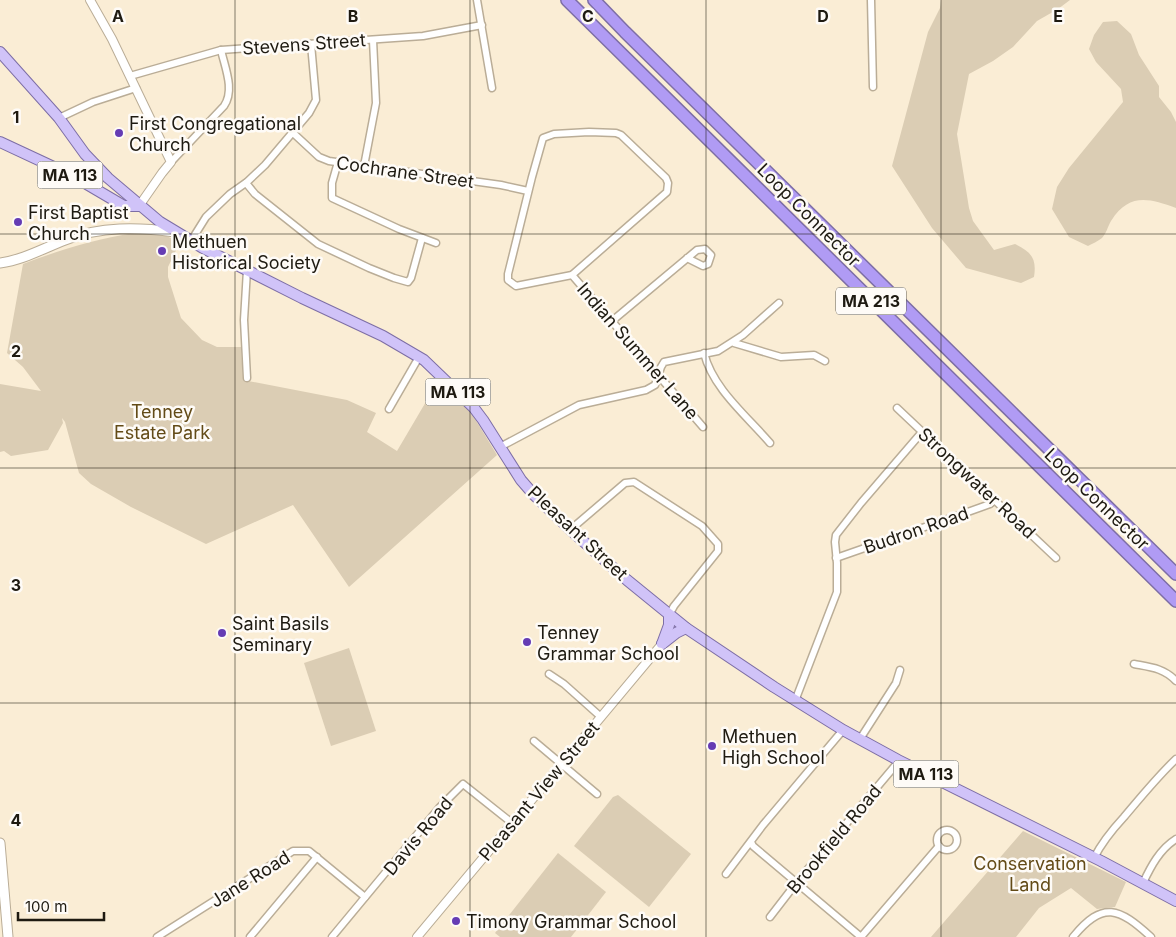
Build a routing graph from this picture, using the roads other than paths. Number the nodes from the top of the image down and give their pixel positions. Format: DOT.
graph roads {
  1 [pos="90,0"];
  2 [pos="477,0"];
  3 [pos="567,0"];
  4 [pos="594,0"];
  5 [pos="871,0"];
  6 [pos="482,26"];
  7 [pos="373,40"];
  8 [pos="311,44"];
  9 [pos="221,50"];
  10 [pos="0,52"];
  11 [pos="130,76"];
  12 [pos="873,87"];
  13 [pos="136,88"];
  14 [pos="492,88"];
  15 [pos="60,118"];
  16 [pos="292,132"];
  17 [pos="0,142"];
  18 [pos="171,162"];
  19 [pos="338,162"];
  20 [pos="364,166"];
  21 [pos="246,183"];
  22 [pos="528,191"];
  23 [pos="139,206"];
  24 [pos="175,232"];
  25 [pos="422,238"];
  26 [pos="191,241"];
  27 [pos="436,243"];
  28 [pos="687,258"];
  29 [pos="0,263"];
  30 [pos="247,270"];
  31 [pos="572,275"];
  32 [pos="779,303"];
  33 [pos="612,321"];
  34 [pos="734,343"];
  35 [pos="704,353"];
  36 [pos="419,357"];
  37 [pos="825,361"];
  38 [pos="659,375"];
  39 [pos="247,378"];
  40 [pos="897,408"];
  41 [pos="389,409"];
  42 [pos="703,427"];
  43 [pos="922,432"];
  44 [pos="770,443"];
  45 [pos="500,447"];
  46 [pos="995,500"];
  47 [pos="570,530"];
  48 [pos="836,558"];
  49 [pos="1056,558"];
  50 [pos="1176,574"];
  51 [pos="1176,601"];
  52 [pos="669,615"];
  53 [pos="686,628"];
  54 [pos="662,644"];
  55 [pos="1134,664"];
  56 [pos="900,670"];
  57 [pos="549,674"];
  58 [pos="1176,681"];
  59 [pos="795,701"];
  60 [pos="601,717"];
  61 [pos="843,730"];
  62 [pos="860,740"];
  63 [pos="534,741"];
  64 [pos="1176,759"];
  65 [pos="899,761"];
  66 [pos="562,764"];
  67 [pos="597,794"];
  68 [pos="512,823"];
  69 [pos="1176,839"];
  70 [pos="751,842"];
  71 [pos="0,843"];
  72 [pos="939,846"];
  73 [pos="317,857"];
  74 [pos="1094,858"];
  75 [pos="726,874"];
  76 [pos="797,882"];
  77 [pos="1143,883"];
  78 [pos="365,897"];
  79 [pos="1176,901"];
  80 [pos="770,917"];
  81 [pos="8,937"];
  82 [pos="157,937"];
  83 [pos="250,937"];
  84 [pos="332,937"];
  85 [pos="417,937"];
  86 [pos="861,937"];
  87 [pos="1073,937"];
  88 [pos="1151,937"];
  1 -- 11 [label="street"];
  2 -- 6 [label="street"];
  3 -- 51 [label="highway, Loop Connector / MA 213"];
  4 -- 50 [label="highway, Loop Connector / MA 213"];
  5 -- 12 [label="street"];
  6 -- 7 [label="street, Stevens Street"];
  6 -- 14 [label="street"];
  7 -- 8 [label="street, Stevens Street"];
  7 -- 20 [label="street"];
  8 -- 9 [label="street, Stevens Street"];
  8 -- 16 [label="street"];
  9 -- 11 [label="street, Stevens Street"];
  9 -- 18 [label="street"];
  10 -- 15 [label="main road, Pleasant Street / MA 113"];
  11 -- 13 [label="street"];
  13 -- 15 [label="street"];
  13 -- 18 [label="street"];
  15 -- 23 [label="main road, Pleasant Street / MA 113"];
  16 -- 19 [label="street, Cochrane Street"];
  16 -- 21 [label="street"];
  17 -- 23 [label="main road, MA 113"];
  18 -- 23 [label="street"];
  19 -- 20 [label="street, Cochrane Street"];
  19 -- 25 [label="street"];
  20 -- 22 [label="street, Cochrane Street"];
  21 -- 25 [label="street"];
  21 -- 26 [label="street"];
  22 -- 31 [label="street"];
  22 -- 31 [label="street"];
  23 -- 24 [label="main road, Pleasant Street / MA 113"];
  24 -- 26 [label="main road, Pleasant Street / MA 113"];
  24 -- 29 [label="main road"];
  25 -- 27 [label="street"];
  26 -- 30 [label="main road, Pleasant Street / MA 113"];
  28 -- 33 [label="street"];
  30 -- 36 [label="main road, Pleasant Street / MA 113"];
  30 -- 39 [label="street"];
  31 -- 33 [label="street, Indian Summer Lane"];
  32 -- 34 [label="street"];
  33 -- 38 [label="street, Indian Summer Lane"];
  34 -- 35 [label="street"];
  34 -- 37 [label="street"];
  35 -- 38 [label="street"];
  35 -- 44 [label="street"];
  36 -- 41 [label="street"];
  36 -- 45 [label="main road, Pleasant Street / MA 113"];
  38 -- 42 [label="street, Indian Summer Lane"];
  38 -- 45 [label="street"];
  40 -- 43 [label="street, Strongwater Road"];
  43 -- 46 [label="street, Strongwater Road"];
  43 -- 48 [label="street"];
  45 -- 47 [label="main road, Pleasant Street / MA 113"];
  46 -- 48 [label="street, Budron Road"];
  46 -- 49 [label="street, Strongwater Road"];
  47 -- 52 [label="main road, Pleasant Street / MA 113"];
  47 -- 52 [label="street"];
  48 -- 59 [label="street"];
  52 -- 53 [label="main road, Pleasant Street / MA 113"];
  52 -- 54 [label="main road"];
  53 -- 54 [label="main road"];
  53 -- 59 [label="main road, Pleasant Street / MA 113"];
  54 -- 60 [label="street, Pleasant View Street"];
  55 -- 58 [label="street"];
  56 -- 62 [label="street"];
  57 -- 60 [label="street"];
  59 -- 61 [label="main road, Pleasant Street / MA 113"];
  60 -- 66 [label="street, Pleasant View Street"];
  61 -- 62 [label="main road, Pleasant Street / MA 113"];
  61 -- 70 [label="street"];
  62 -- 65 [label="main road, Pleasant Street / MA 113"];
  63 -- 66 [label="street"];
  64 -- 74 [label="street"];
  65 -- 74 [label="main road, Pleasant Street / MA 113"];
  65 -- 76 [label="street, Brookfield Road"];
  66 -- 67 [label="street"];
  66 -- 68 [label="street, Pleasant View Street"];
  68 -- 78 [label="street, Davis Road"];
  68 -- 85 [label="street, Pleasant View Street"];
  69 -- 77 [label="street"];
  70 -- 75 [label="street"];
  70 -- 76 [label="street"];
  71 -- 81 [label="main road"];
  72 -- 86 [label="street"];
  73 -- 78 [label="street, Jane Road"];
  73 -- 82 [label="street, Jane Road"];
  73 -- 83 [label="street"];
  74 -- 77 [label="main road, Pleasant Street / MA 113"];
  76 -- 80 [label="street, Brookfield Road"];
  76 -- 86 [label="street"];
  77 -- 79 [label="main road, Pleasant Street / MA 113"];
  78 -- 84 [label="street, Davis Road"];
  87 -- 88 [label="street"];
}
